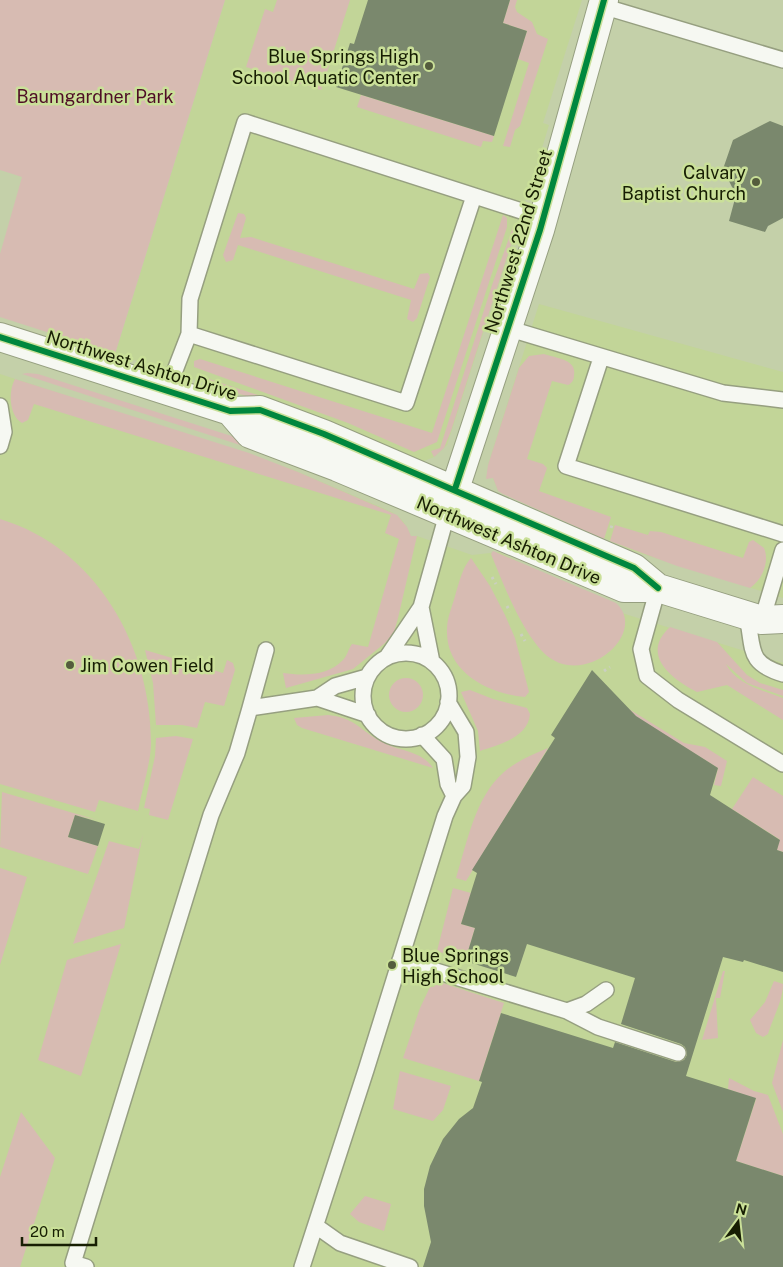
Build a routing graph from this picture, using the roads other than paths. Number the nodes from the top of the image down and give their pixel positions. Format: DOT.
graph roads {
  1 [pos="603,3"];
  2 [pos="783,60"];
  3 [pos="474,196"];
  4 [pos="543,218"];
  5 [pos="508,328"];
  6 [pos="189,334"];
  7 [pos="0,339"];
  8 [pos="601,358"];
  9 [pos="167,391"];
  10 [pos="783,400"];
  11 [pos="0,406"];
  12 [pos="0,446"];
  13 [pos="451,501"];
  14 [pos="783,534"];
  15 [pos="783,550"];
  16 [pos="658,588"];
  17 [pos="421,607"];
  18 [pos="764,619"];
  19 [pos="783,638"];
  20 [pos="266,650"];
  21 [pos="387,657"];
  22 [pos="432,662"];
  23 [pos="783,674"];
  24 [pos="367,676"];
  25 [pos="317,698"];
  26 [pos="448,702"];
  27 [pos="250,708"];
  28 [pos="368,715"];
  29 [pos="422,735"];
  30 [pos="783,764"];
  31 [pos="454,796"];
  32 [pos="400,960"];
  33 [pos="606,990"];
  34 [pos="567,1011"];
  35 [pos="678,1053"];
  36 [pos="316,1226"];
  37 [pos="86,1267"];
  38 [pos="302,1267"];
  39 [pos="410,1267"];
  1 -- 2 [label="lane"];
  1 -- 4 [label="street, Northwest 22nd Street"];
  3 -- 4 [label="lane"];
  3 -- 6 [label="lane"];
  3 -- 6 [label="lane"];
  4 -- 5 [label="street, Northwest 22nd Street"];
  5 -- 8 [label="lane"];
  5 -- 13 [label="street, Northwest 22nd Street"];
  6 -- 9 [label="lane"];
  7 -- 9 [label="street, Northwest Ashton Drive"];
  8 -- 10 [label="lane"];
  8 -- 14 [label="lane"];
  9 -- 13 [label="street, Northwest Ashton Drive"];
  11 -- 12 [label="lane"];
  13 -- 16 [label="street, Northwest Ashton Drive"];
  13 -- 17 [label="lane"];
  15 -- 18 [label="lane"];
  16 -- 18 [label="street, Northwest Ashton Drive"];
  16 -- 30 [label="lane"];
  17 -- 21 [label="lane"];
  17 -- 22 [label="lane"];
  18 -- 19 [label="street, Northwest Ashton Drive"];
  18 -- 23 [label="lane"];
  20 -- 27 [label="lane"];
  21 -- 22 [label="lane"];
  21 -- 24 [label="lane"];
  22 -- 26 [label="lane"];
  24 -- 25 [label="lane"];
  24 -- 28 [label="lane"];
  25 -- 27 [label="lane"];
  25 -- 28 [label="lane"];
  26 -- 29 [label="lane"];
  26 -- 31 [label="lane"];
  27 -- 37 [label="lane"];
  28 -- 29 [label="lane"];
  29 -- 31 [label="lane"];
  31 -- 32 [label="lane"];
  32 -- 34 [label="lane"];
  32 -- 36 [label="lane"];
  33 -- 34 [label="lane"];
  34 -- 35 [label="lane"];
  36 -- 38 [label="lane"];
  36 -- 39 [label="lane"];
}
